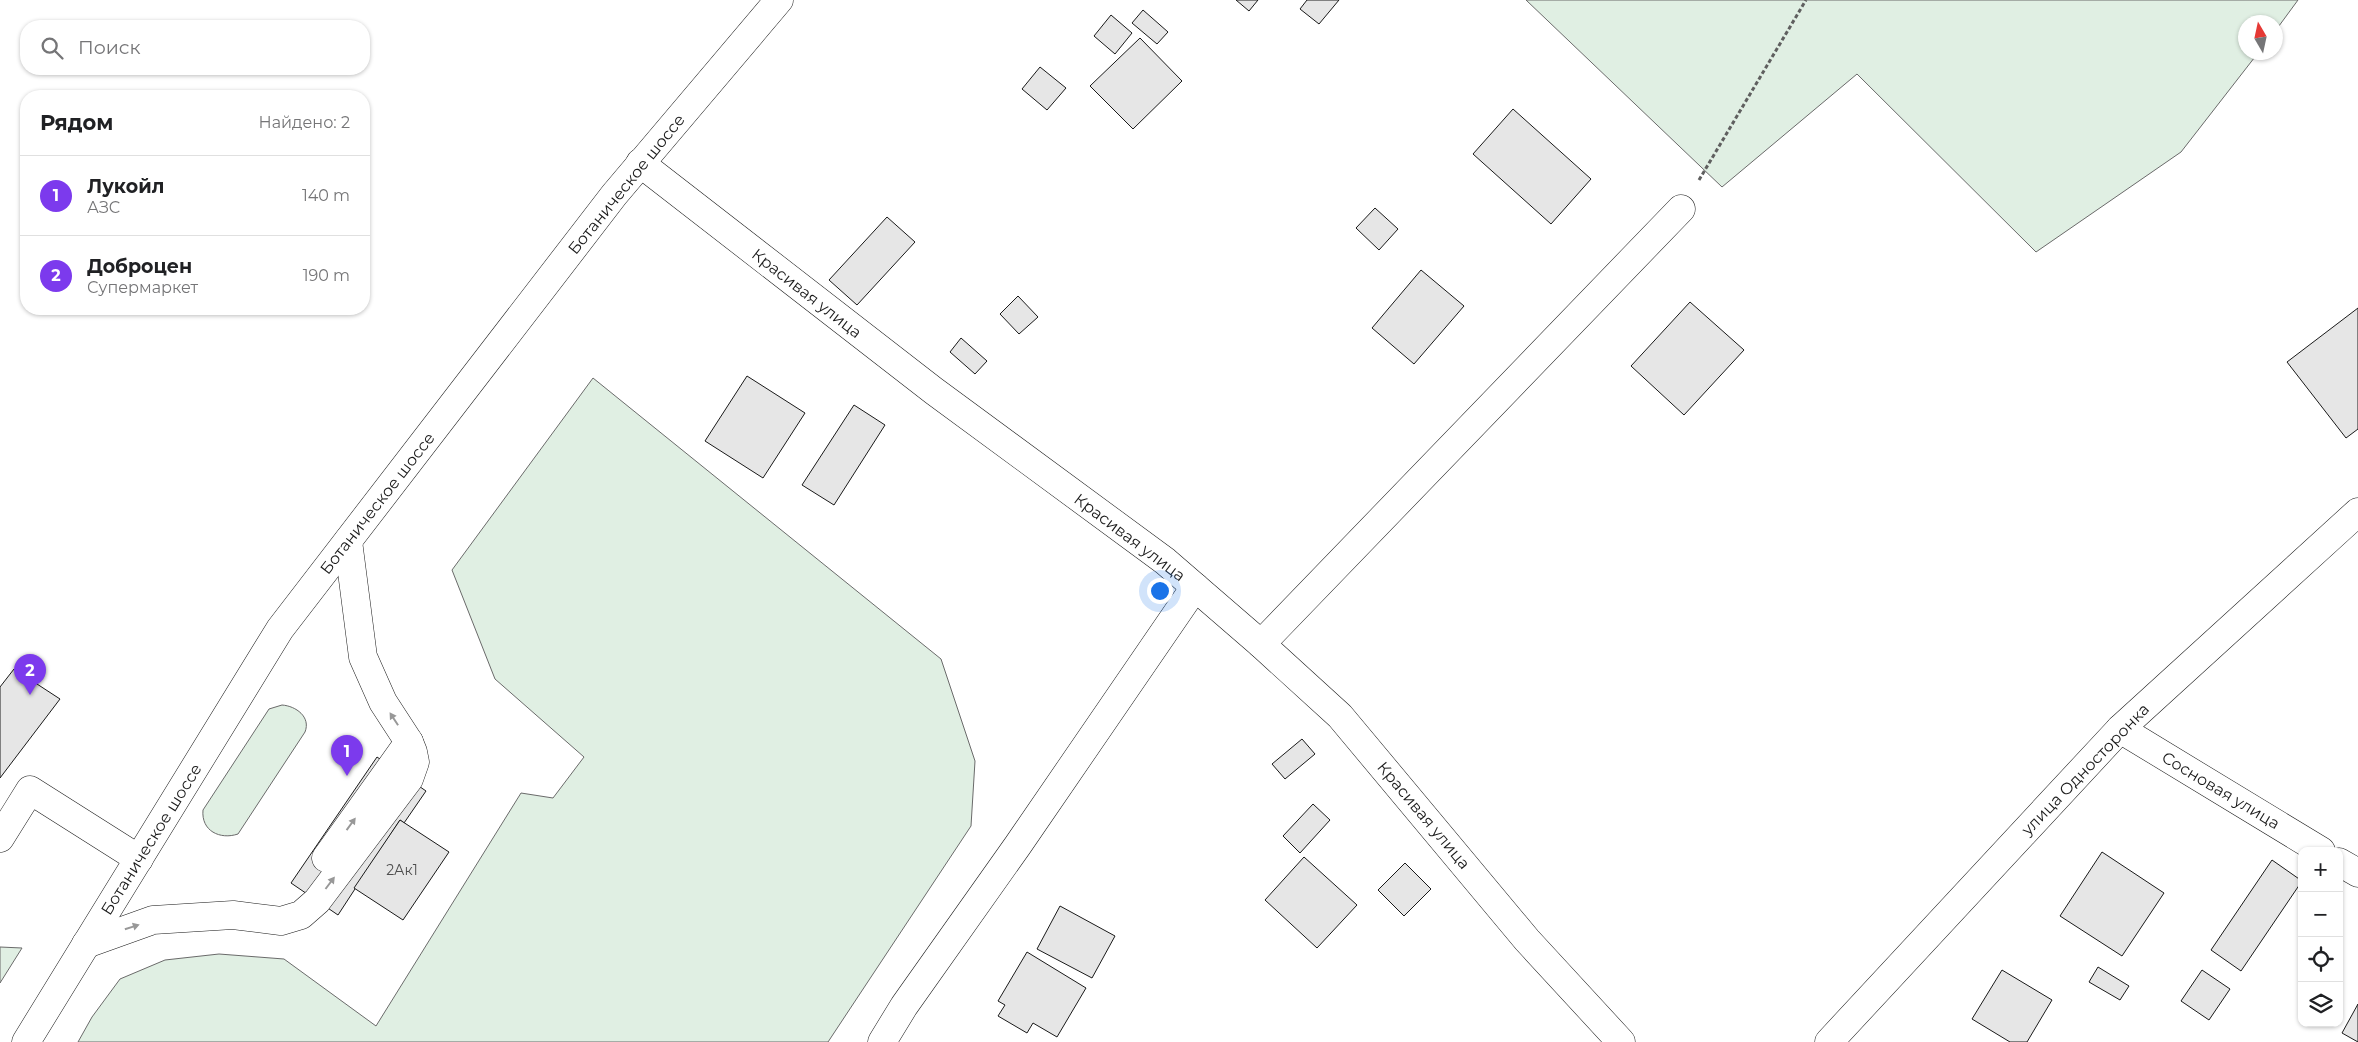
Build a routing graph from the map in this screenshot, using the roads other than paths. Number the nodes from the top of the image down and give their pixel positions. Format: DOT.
graph roads {
  1 [pos="779,0"];
  2 [pos="640,164"];
  3 [pos="1682,209"];
  4 [pos="2358,512"];
  5 [pos="348,541"];
  6 [pos="1196,587"];
  7 [pos="1261,644"];
  8 [pos="2120,729"];
  9 [pos="0,838"];
  10 [pos="2314,847"];
  11 [pos="139,859"];
  12 [pos="2343,864"];
  13 [pos="2358,873"];
  14 [pos="86,944"];
  15 [pos="26,1042"];
  16 [pos="882,1042"];
  17 [pos="1621,1042"];
  18 [pos="1829,1042"];
  1 -- 2 [label="street, Ботаническое шоссе"];
  2 -- 5 [label="street, Ботаническое шоссе"];
  2 -- 6 [label="street, Красивая улица"];
  3 -- 7 [label="street"];
  4 -- 8 [label="street, улица Односторонка"];
  5 -- 11 [label="street, Ботаническое шоссе"];
  14 -- 5 [label="street, one-way"];
  6 -- 7 [label="street, Красивая улица"];
  6 -- 16 [label="street"];
  7 -- 17 [label="street, Красивая улица"];
  8 -- 10 [label="street, Сосновая улица"];
  8 -- 18 [label="street, улица Односторонка"];
  9 -- 11 [label="street"];
  11 -- 14 [label="street, Ботаническое шоссе"];
  12 -- 13 [label="street"];
  14 -- 15 [label="street, Ботаническое шоссе"];
}
